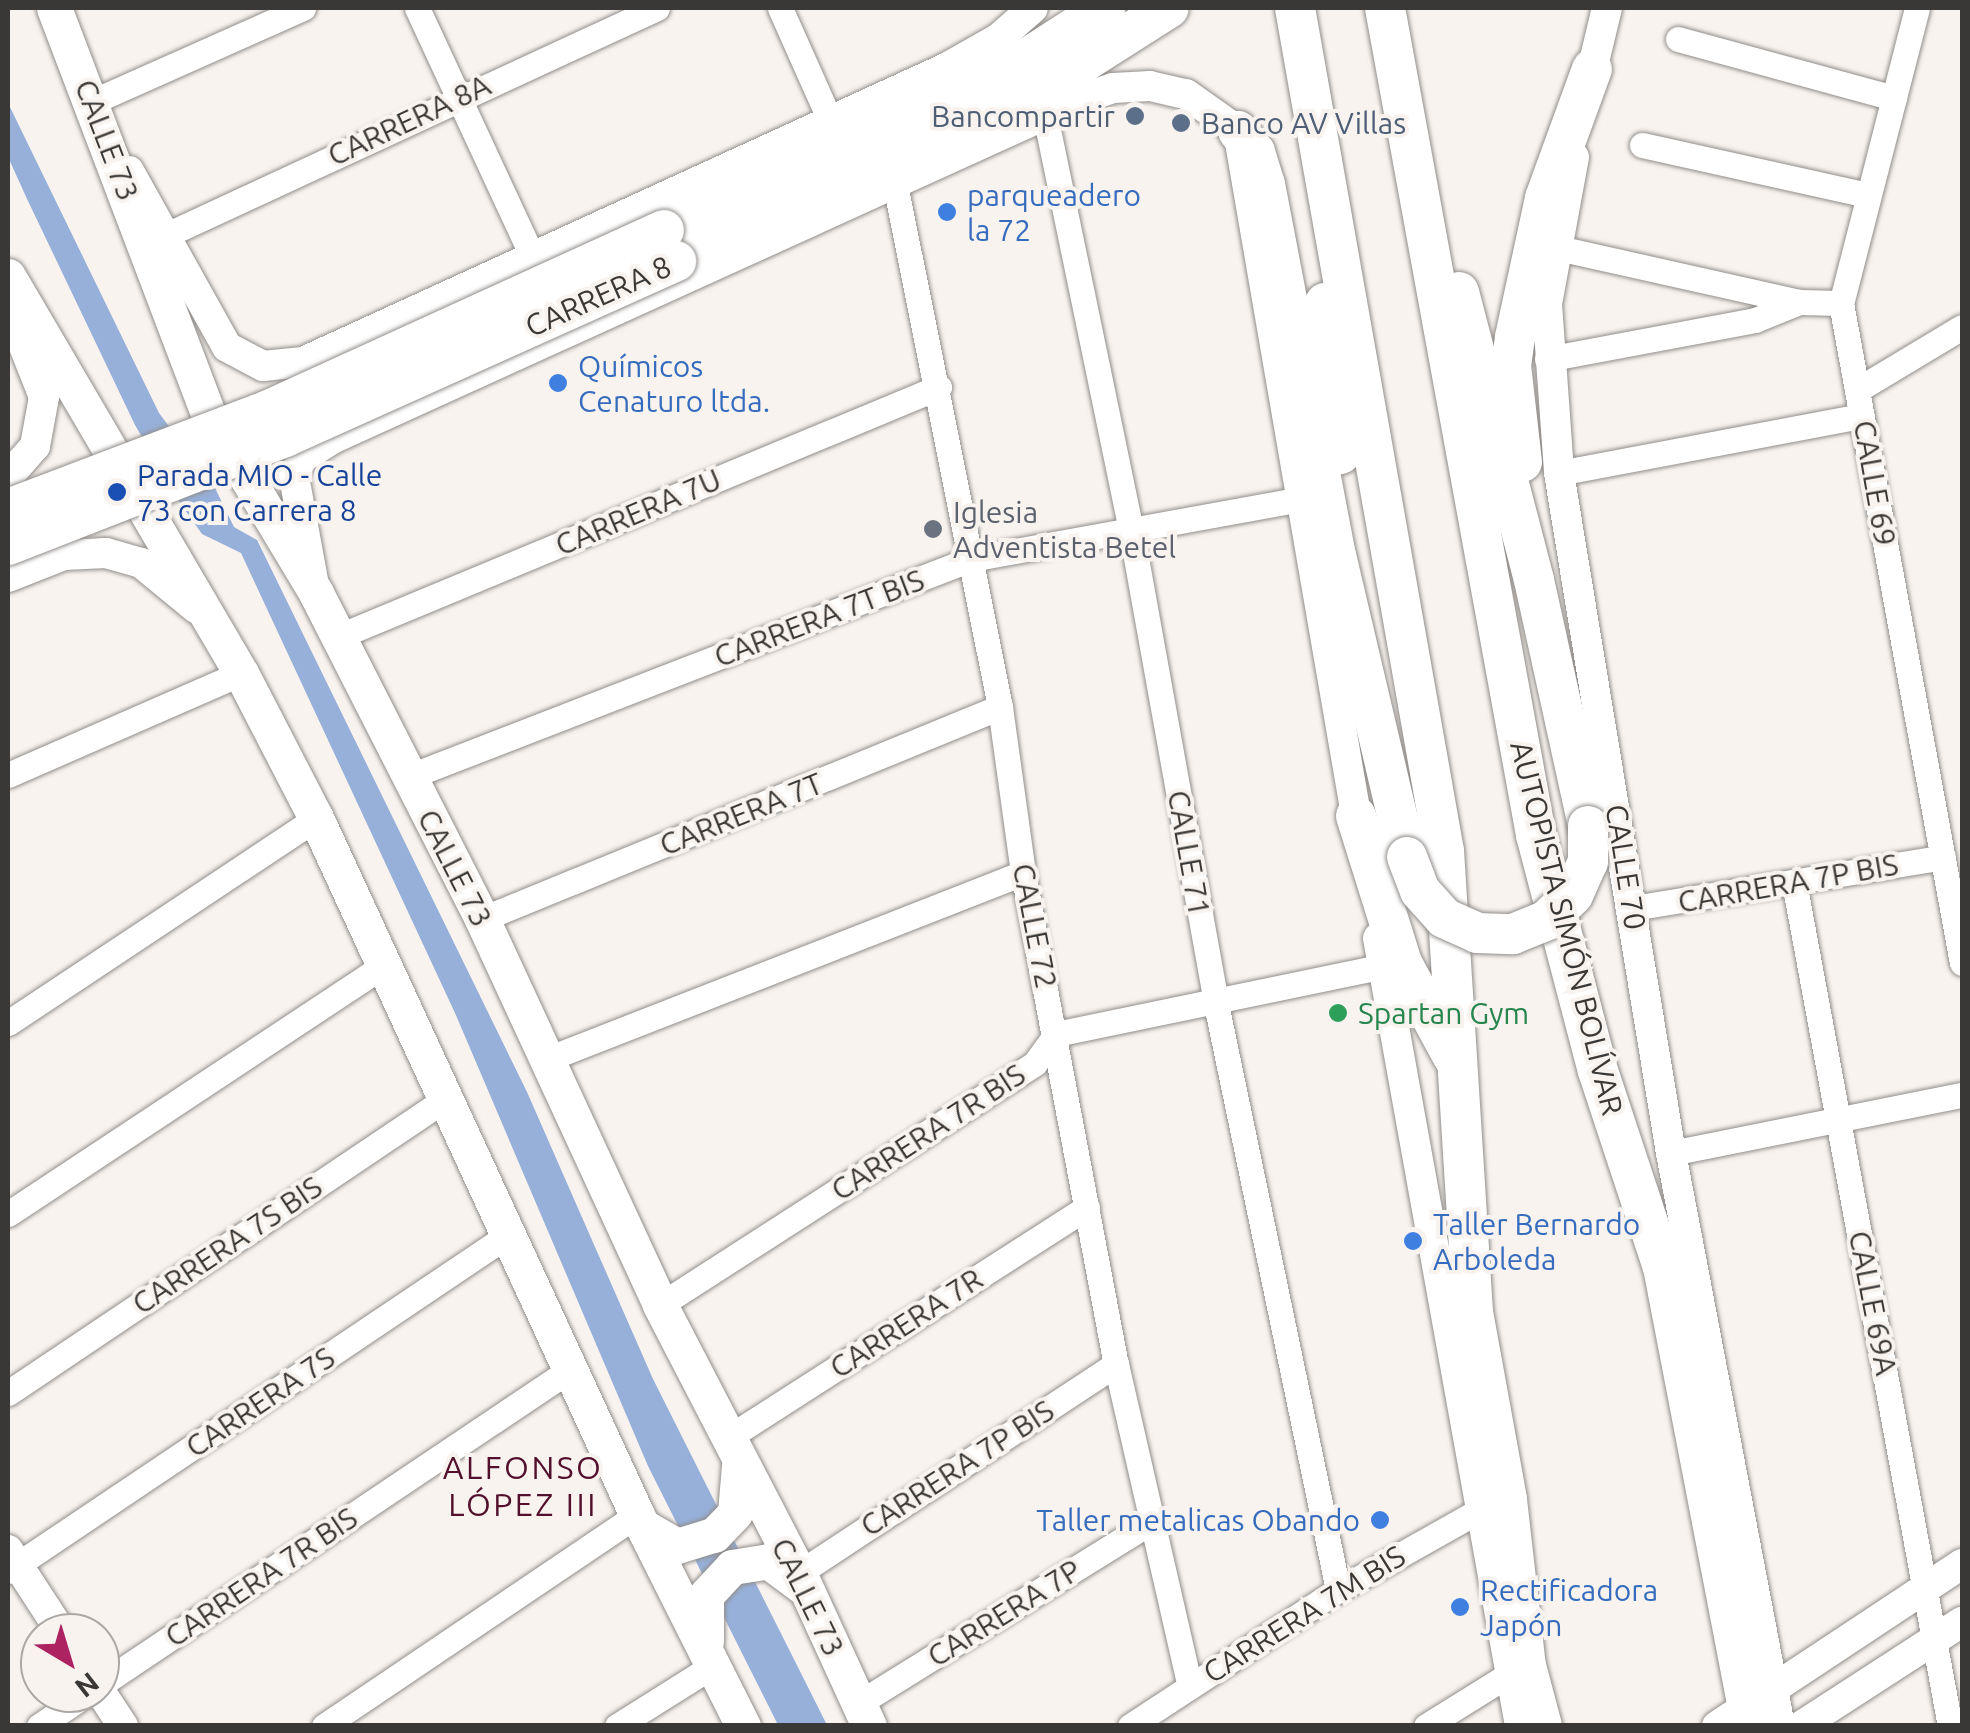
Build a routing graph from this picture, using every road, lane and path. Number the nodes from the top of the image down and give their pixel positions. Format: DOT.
graph roads {
  1 [pos="54,8"];
  2 [pos="303,8"];
  3 [pos="417,8"];
  4 [pos="656,8"];
  5 [pos="780,8"];
  6 [pos="1034,8"];
  7 [pos="1169,8"];
  8 [pos="1193,8"];
  9 [pos="1295,8"];
  10 [pos="1385,8"];
  11 [pos="1607,8"];
  12 [pos="1916,8"];
  13 [pos="1103,19"];
  14 [pos="1678,39"];
  15 [pos="1395,62"];
  16 [pos="1592,68"];
  17 [pos="1310,84"];
  18 [pos="458,96"];
  19 [pos="1894,98"];
  20 [pos="98,110"];
  21 [pos="1046,115"];
  22 [pos="1238,131"];
  23 [pos="836,134"];
  24 [pos="1642,145"];
  25 [pos="727,170"];
  26 [pos="894,175"];
  27 [pos="1866,195"];
  28 [pos="795,203"];
  29 [pos="164,236"];
  30 [pos="670,246"];
  31 [pos="1558,248"];
  32 [pos="532,256"];
  33 [pos="8,276"];
  34 [pos="1799,302"];
  35 [pos="1842,302"];
  36 [pos="8,306"];
  37 [pos="1962,328"];
  38 [pos="1546,359"];
  39 [pos="303,362"];
  40 [pos="939,387"];
  41 [pos="1860,403"];
  42 [pos="334,438"];
  43 [pos="16,470"];
  44 [pos="1559,473"];
  45 [pos="1302,499"];
  46 [pos="8,509"];
  47 [pos="1131,530"];
  48 [pos="8,545"];
  49 [pos="64,555"];
  50 [pos="971,559"];
  51 [pos="8,577"];
  52 [pos="1534,580"];
  53 [pos="316,593"];
  54 [pos="210,620"];
  55 [pos="1357,627"];
  56 [pos="337,637"];
  57 [pos="241,673"];
  58 [pos="1000,708"];
  59 [pos="8,776"];
  60 [pos="408,776"];
  61 [pos="1356,816"];
  62 [pos="316,818"];
  63 [pos="1943,856"];
  64 [pos="1023,873"];
  65 [pos="1794,882"];
  66 [pos="1633,908"];
  67 [pos="482,920"];
  68 [pos="1962,963"];
  69 [pos="384,964"];
  70 [pos="1384,966"];
  71 [pos="1215,999"];
  72 [pos="12,1011"];
  73 [pos="1056,1034"];
  74 [pos="550,1058"];
  75 [pos="1462,1074"];
  76 [pos="1962,1095"];
  77 [pos="447,1098"];
  78 [pos="1838,1118"];
  79 [pos="1671,1153"];
  80 [pos="1087,1207"];
  81 [pos="8,1214"];
  82 [pos="512,1233"];
  83 [pos="660,1305"];
  84 [pos="1116,1364"];
  85 [pos="571,1370"];
  86 [pos="8,1393"];
  87 [pos="1697,1437"];
  88 [pos="732,1451"];
  89 [pos="1738,1498"];
  90 [pos="1495,1504"];
  91 [pos="1148,1524"];
  92 [pos="649,1528"];
  93 [pos="1746,1542"];
  94 [pos="11,1562"];
  95 [pos="1962,1564"];
  96 [pos="797,1577"];
  97 [pos="1926,1588"];
  98 [pos="1338,1590"];
  99 [pos="48,1613"];
  100 [pos="1732,1617"];
  101 [pos="1962,1622"];
  102 [pos="708,1640"];
  103 [pos="1934,1640"];
  104 [pos="1517,1670"];
  105 [pos="120,1674"];
  106 [pos="1190,1686"];
  107 [pos="864,1714"];
  108 [pos="1754,1714"];
  109 [pos="324,1726"];
  110 [pos="617,1726"];
  111 [pos="743,1726"];
  112 [pos="1130,1726"];
  113 [pos="1426,1726"];
  114 [pos="1520,1726"];
  115 [pos="1542,1726"];
  116 [pos="1801,1726"];
  117 [pos="1950,1726"];
  1 -- 20 [label="main road, CALLE 73"];
  2 -- 20 [label="street"];
  3 -- 18 [label="street"];
  4 -- 18 [label="street, CARRERA 8A"];
  5 -- 23 [label="street"];
  6 -- 23 [label="street, CARRERA 8"];
  7 -- 13 [label="main road, CARRERA 8"];
  8 -- 13 [label="main road"];
  9 -- 17 [label="main road"];
  10 -- 15 [label="main road, AUTOPISTA SIMÓN BOLÍVAR"];
  11 -- 16 [label="street, CALLE 70"];
  12 -- 19 [label="street, CALLE 69"];
  13 -- 23 [label="main road, CARRERA 8"];
  13 -- 26 [label="main road, CARRERA 8"];
  14 -- 19 [label="street"];
  15 -- 52 [label="main road"];
  15 -- 87 [label="main road, AUTOPISTA SIMÓN BOLÍVAR"];
  16 -- 31 [label="street, CALLE 70"];
  16 -- 52 [label="main road"];
  17 -- 55 [label="main road"];
  17 -- 75 [label="main road"];
  18 -- 29 [label="street, CARRERA 8A"];
  18 -- 32 [label="street"];
  19 -- 27 [label="street, CALLE 69"];
  20 -- 29 [label="street, CARRERA 8"];
  20 -- 53 [label="main road, CALLE 73"];
  21 -- 22 [label="street, CARRERA 8"];
  21 -- 26 [label="street, CARRERA 8"];
  21 -- 47 [label="street, CALLE 71"];
  22 -- 45 [label="street"];
  22 -- 55 [label="main road"];
  23 -- 25 [label="street, CARRERA 8"];
  23 -- 28 [label="main road, CARRERA 8"];
  24 -- 27 [label="street"];
  25 -- 28 [label="main road"];
  25 -- 32 [label="street, CARRERA 8"];
  26 -- 28 [label="main road, CARRERA 8"];
  26 -- 40 [label="street, CALLE 72"];
  27 -- 35 [label="street, CALLE 69"];
  28 -- 30 [label="main road, CARRERA 8"];
  28 -- 42 [label="street, CARRERA 8"];
  29 -- 39 [label="street, CARRERA 8"];
  30 -- 46 [label="main road, CARRERA 8, bridge"];
  30 -- 48 [label="main road, CARRERA 8, bridge"];
  31 -- 34 [label="street"];
  31 -- 38 [label="street, CALLE 70"];
  32 -- 39 [label="street, CARRERA 8"];
  33 -- 54 [label="main road"];
  34 -- 35 [label="street"];
  34 -- 38 [label="street"];
  35 -- 41 [label="street, CALLE 69"];
  36 -- 43 [label="street"];
  37 -- 41 [label="street"];
  38 -- 44 [label="street, CALLE 70"];
  39 -- 42 [label="street"];
  40 -- 50 [label="street, CALLE 72"];
  40 -- 56 [label="street, CARRERA 7U"];
  41 -- 44 [label="street"];
  41 -- 63 [label="street, CALLE 69"];
  42 -- 53 [label="street, CARRERA 8"];
  43 -- 49 [label="street"];
  44 -- 66 [label="street, CALLE 70"];
  45 -- 47 [label="street, CARRERA 7T BIS"];
  45 -- 61 [label="street"];
  47 -- 50 [label="street, CARRERA 7T BIS"];
  47 -- 71 [label="street, CALLE 71"];
  49 -- 51 [label="street"];
  49 -- 54 [label="street"];
  50 -- 58 [label="street, CALLE 72"];
  50 -- 60 [label="street, CARRERA 7T BIS"];
  52 -- 55 [label="main road, bridge"];
  53 -- 56 [label="main road, CALLE 73"];
  54 -- 57 [label="main road"];
  56 -- 60 [label="main road, CALLE 73"];
  57 -- 59 [label="street"];
  57 -- 62 [label="main road"];
  58 -- 64 [label="street, CALLE 72"];
  58 -- 67 [label="street, CARRERA 7T"];
  60 -- 67 [label="main road, CALLE 73"];
  61 -- 70 [label="street"];
  61 -- 75 [label="main road"];
  62 -- 69 [label="main road"];
  62 -- 72 [label="street"];
  63 -- 65 [label="street, CARRERA 7P BIS"];
  63 -- 68 [label="street, CALLE 69"];
  64 -- 73 [label="street, CALLE 72"];
  64 -- 74 [label="street"];
  65 -- 66 [label="street, CARRERA 7P BIS"];
  65 -- 78 [label="street, CALLE 69A"];
  66 -- 79 [label="street, CALLE 70"];
  67 -- 74 [label="main road, CALLE 73"];
  69 -- 77 [label="main road"];
  69 -- 81 [label="street"];
  70 -- 71 [label="street"];
  70 -- 90 [label="street"];
  71 -- 73 [label="street"];
  71 -- 98 [label="street, CALLE 71"];
  73 -- 80 [label="street, CALLE 72"];
  73 -- 83 [label="street, CARRERA 7R BIS"];
  74 -- 83 [label="main road, CALLE 73"];
  75 -- 90 [label="main road"];
  76 -- 78 [label="street"];
  77 -- 82 [label="main road"];
  77 -- 86 [label="street, CARRERA 7S BIS"];
  78 -- 79 [label="street"];
  78 -- 97 [label="street, CALLE 69A"];
  79 -- 89 [label="street, CALLE 70"];
  80 -- 84 [label="street, CALLE 72"];
  80 -- 88 [label="street, CARRERA 7R"];
  82 -- 85 [label="main road"];
  82 -- 94 [label="street, CARRERA 7S"];
  83 -- 88 [label="main road, CALLE 73"];
  84 -- 91 [label="street, CALLE 72"];
  84 -- 96 [label="street, CARRERA 7P BIS"];
  85 -- 92 [label="main road"];
  85 -- 105 [label="street, CARRERA 7R BIS"];
  87 -- 89 [label="main road"];
  87 -- 100 [label="main road, AUTOPISTA SIMÓN BOLÍVAR"];
  88 -- 92 [label="main road"];
  88 -- 96 [label="main road, CALLE 73"];
  89 -- 93 [label="street, CALLE 70"];
  90 -- 98 [label="street, CARRERA 7M BIS"];
  90 -- 104 [label="main road"];
  90 -- 104 [label="main road"];
  91 -- 106 [label="street, CALLE 72"];
  91 -- 107 [label="street, CARRERA 7P"];
  92 -- 102 [label="main road"];
  92 -- 109 [label="street"];
  93 -- 100 [label="main road"];
  93 -- 108 [label="street, CALLE 70"];
  94 -- 99 [label="street"];
  95 -- 97 [label="street"];
  96 -- 102 [label="main road"];
  96 -- 107 [label="main road, CALLE 73"];
  97 -- 103 [label="street, CALLE 69A"];
  97 -- 108 [label="street"];
  98 -- 106 [label="street, CARRERA 7M BIS"];
  100 -- 108 [label="main road, AUTOPISTA SIMÓN BOLÍVAR"];
  101 -- 103 [label="street"];
  102 -- 110 [label="street"];
  102 -- 111 [label="main road"];
  103 -- 116 [label="street"];
  103 -- 117 [label="street, CALLE 69A"];
  104 -- 113 [label="street"];
  104 -- 114 [label="street"];
  104 -- 115 [label="main road"];
  106 -- 112 [label="street, CARRERA 7M BIS"];
}
